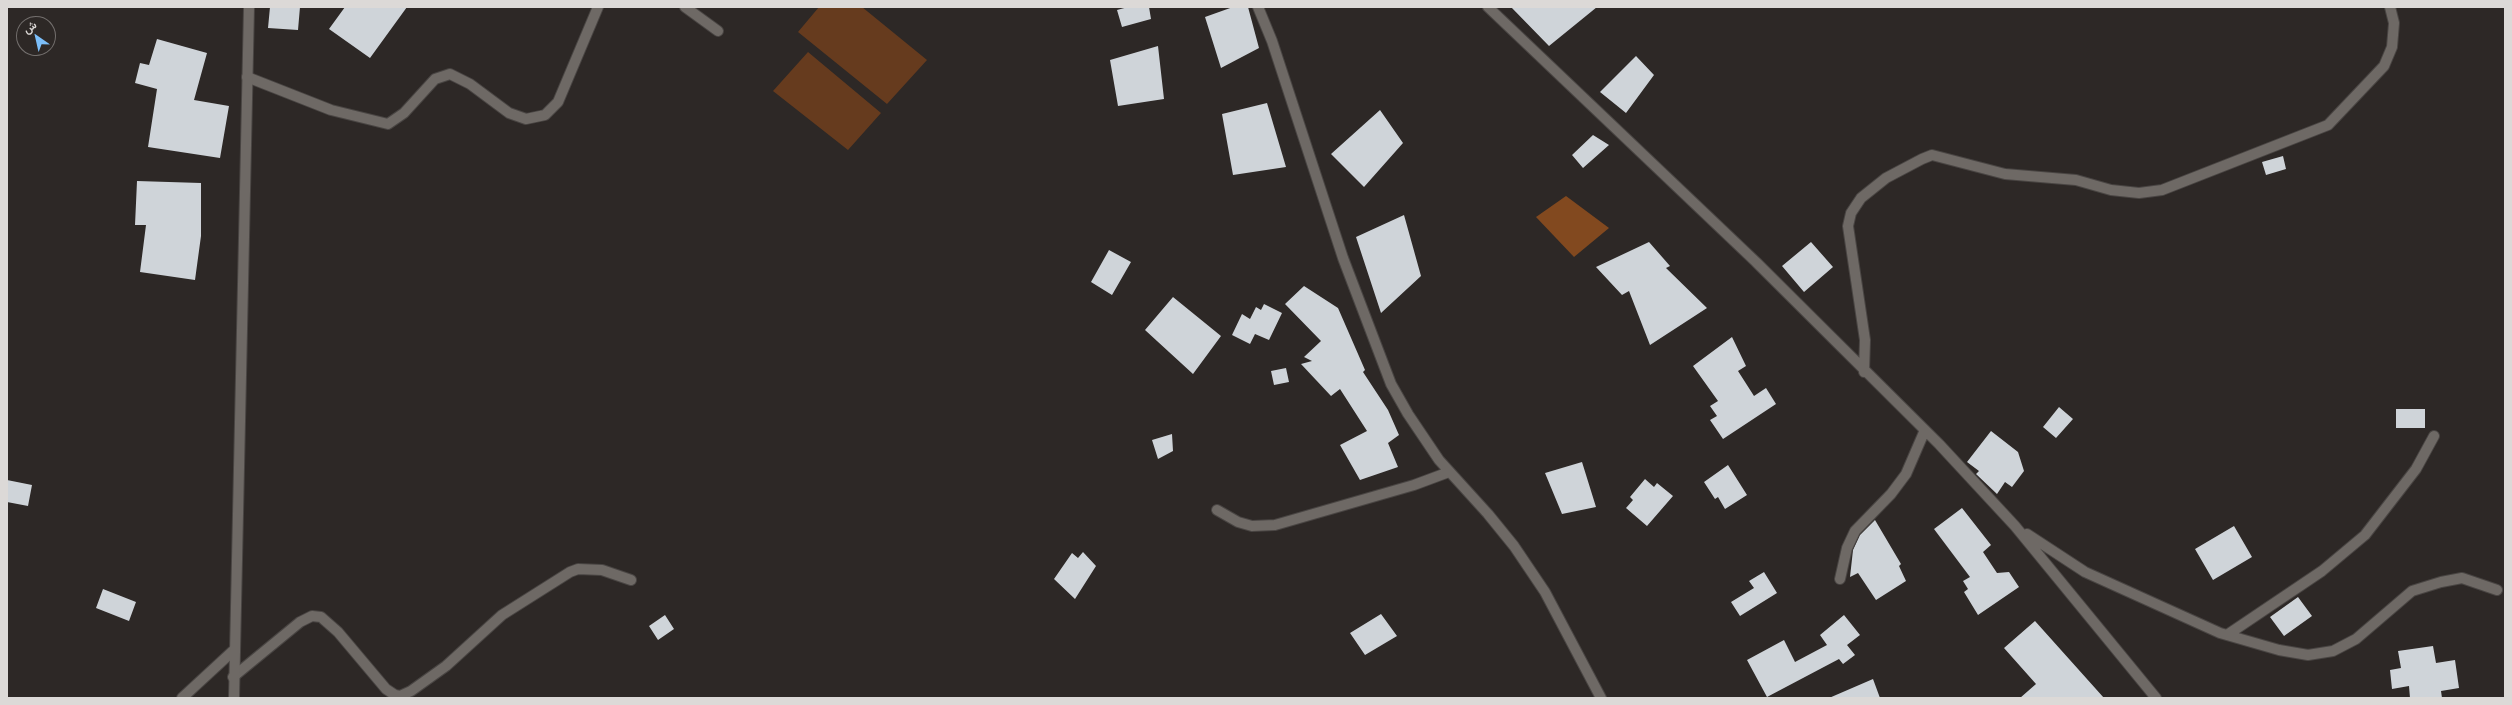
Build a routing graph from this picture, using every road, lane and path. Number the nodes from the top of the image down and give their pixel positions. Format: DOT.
graph roads {
  1 [pos="249,7"];
  2 [pos="598,7"];
  3 [pos="685,7"];
  4 [pos="1258,7"];
  5 [pos="1488,7"];
  6 [pos="2390,7"];
  7 [pos="718,31"];
  8 [pos="247,77"];
  9 [pos="1864,372"];
  10 [pos="1925,430"];
  11 [pos="2434,436"];
  12 [pos="1449,472"];
  13 [pos="1217,510"];
  14 [pos="2015,526"];
  15 [pos="1840,579"];
  16 [pos="630,580"];
  17 [pos="2497,590"];
  18 [pos="2227,635"];
  19 [pos="234,650"];
  20 [pos="233,677"];
  21 [pos="182,698"];
  22 [pos="234,698"];
  23 [pos="1601,698"];
  24 [pos="2156,698"];
  1 -- 8 [label="street"];
  2 -- 8 [label="street"];
  3 -- 7 [label="street"];
  4 -- 12 [label="street"];
  5 -- 9 [label="street"];
  6 -- 9 [label="street"];
  8 -- 19 [label="street"];
  9 -- 10 [label="street"];
  10 -- 14 [label="street"];
  10 -- 15 [label="street"];
  11 -- 18 [label="street"];
  12 -- 13 [label="street"];
  12 -- 23 [label="street"];
  14 -- 18 [label="street"];
  14 -- 24 [label="street"];
  16 -- 20 [label="street"];
  17 -- 18 [label="street"];
  19 -- 20 [label="street"];
  19 -- 21 [label="street"];
  20 -- 22 [label="street"];
}
